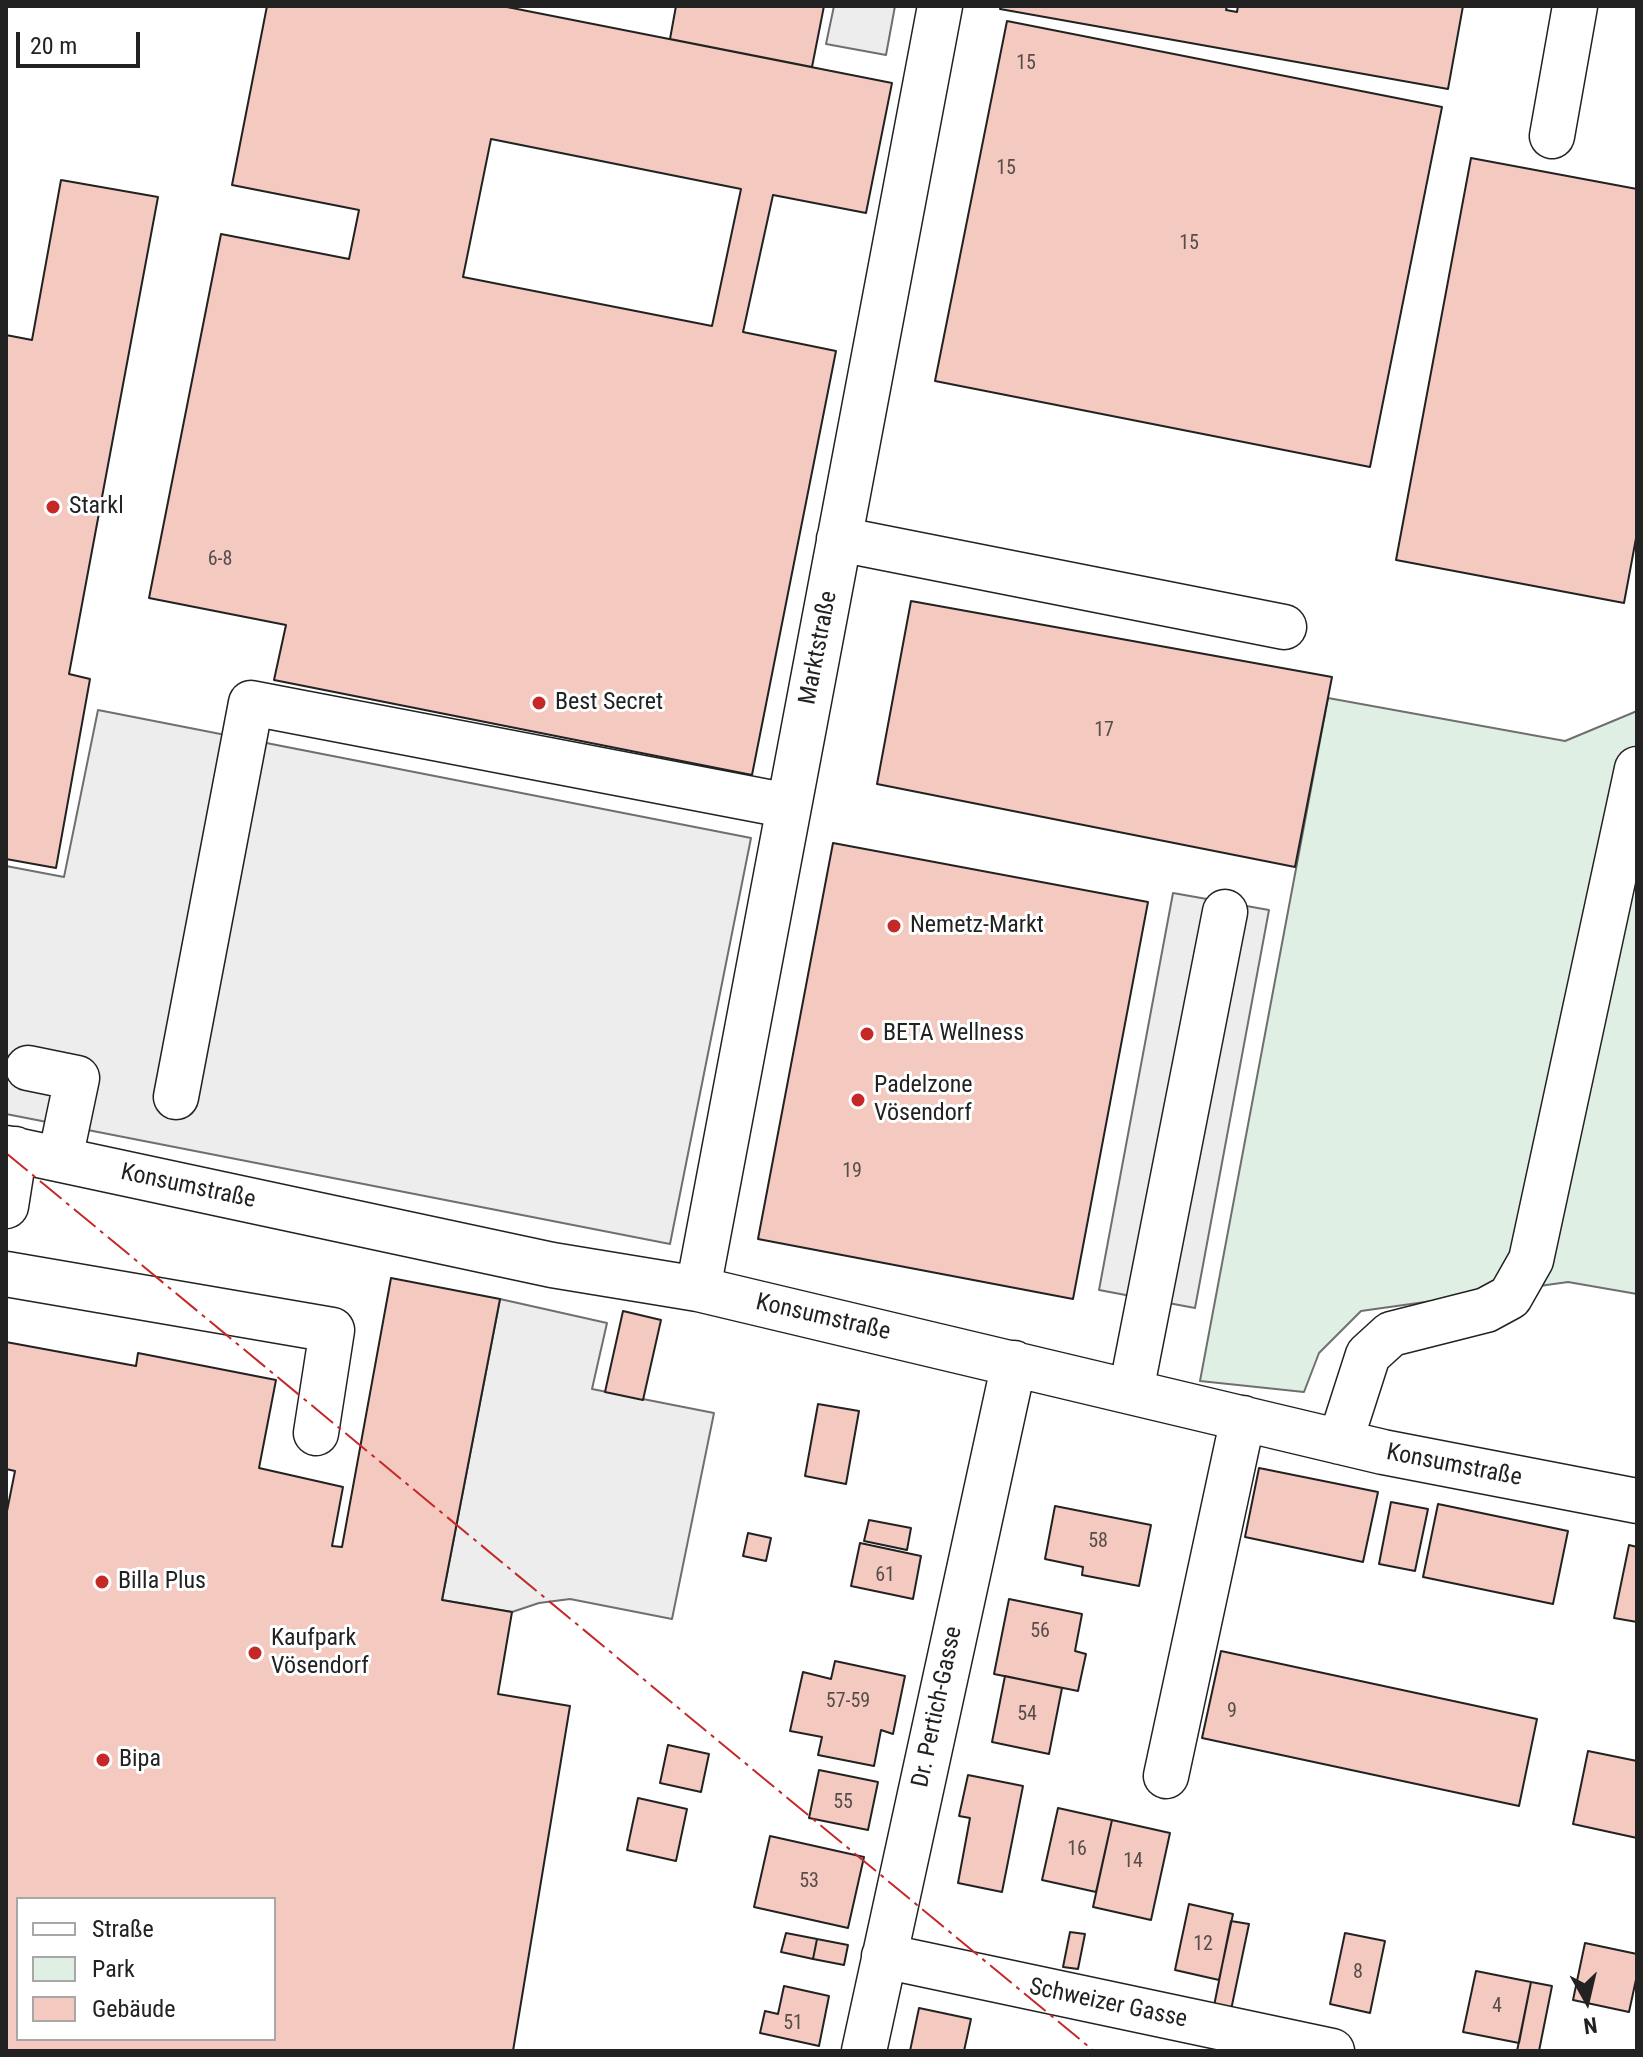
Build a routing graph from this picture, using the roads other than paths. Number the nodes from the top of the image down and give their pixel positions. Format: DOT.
graph roads {
  1 [pos="940,6"];
  2 [pos="1575,6"];
  3 [pos="1552,136"];
  4 [pos="839,539"];
  5 [pos="1284,627"];
  6 [pos="1637,769"];
  7 [pos="789,806"];
  8 [pos="1225,912"];
  9 [pos="28,1068"];
  10 [pos="176,1097"];
  11 [pos="10,1148"];
  12 [pos="60,1159"];
  13 [pos="6,1206"];
  14 [pos="6,1274"];
  15 [pos="698,1289"];
  16 [pos="1014,1363"];
  17 [pos="1131,1391"];
  18 [pos="1243,1418"];
  19 [pos="316,1433"];
  20 [pos="1340,1442"];
  21 [pos="1637,1501"];
  22 [pos="1166,1776"];
  23 [pos="884,1956"];
  24 [pos="864,2051"];
  25 [pos="1332,2051"];
  1 -- 4 [label="street, Marktstraße"];
  2 -- 3 [label="street"];
  4 -- 5 [label="street"];
  4 -- 7 [label="street, Marktstraße"];
  6 -- 20 [label="street"];
  7 -- 10 [label="street"];
  7 -- 15 [label="street, Marktstraße"];
  8 -- 17 [label="street"];
  9 -- 12 [label="street"];
  11 -- 12 [label="street, Konsumstraße"];
  11 -- 13 [label="street"];
  12 -- 15 [label="street, Konsumstraße"];
  14 -- 19 [label="street"];
  15 -- 16 [label="street, Konsumstraße"];
  16 -- 17 [label="street, Konsumstraße"];
  16 -- 23 [label="street, Dr. Pertich-Gasse"];
  17 -- 18 [label="street, Konsumstraße"];
  18 -- 20 [label="street, Konsumstraße"];
  18 -- 22 [label="street"];
  20 -- 21 [label="street, Konsumstraße"];
  23 -- 24 [label="street, Dr. Pertich-Gasse"];
  23 -- 25 [label="street, Schweizer Gasse"];
}
